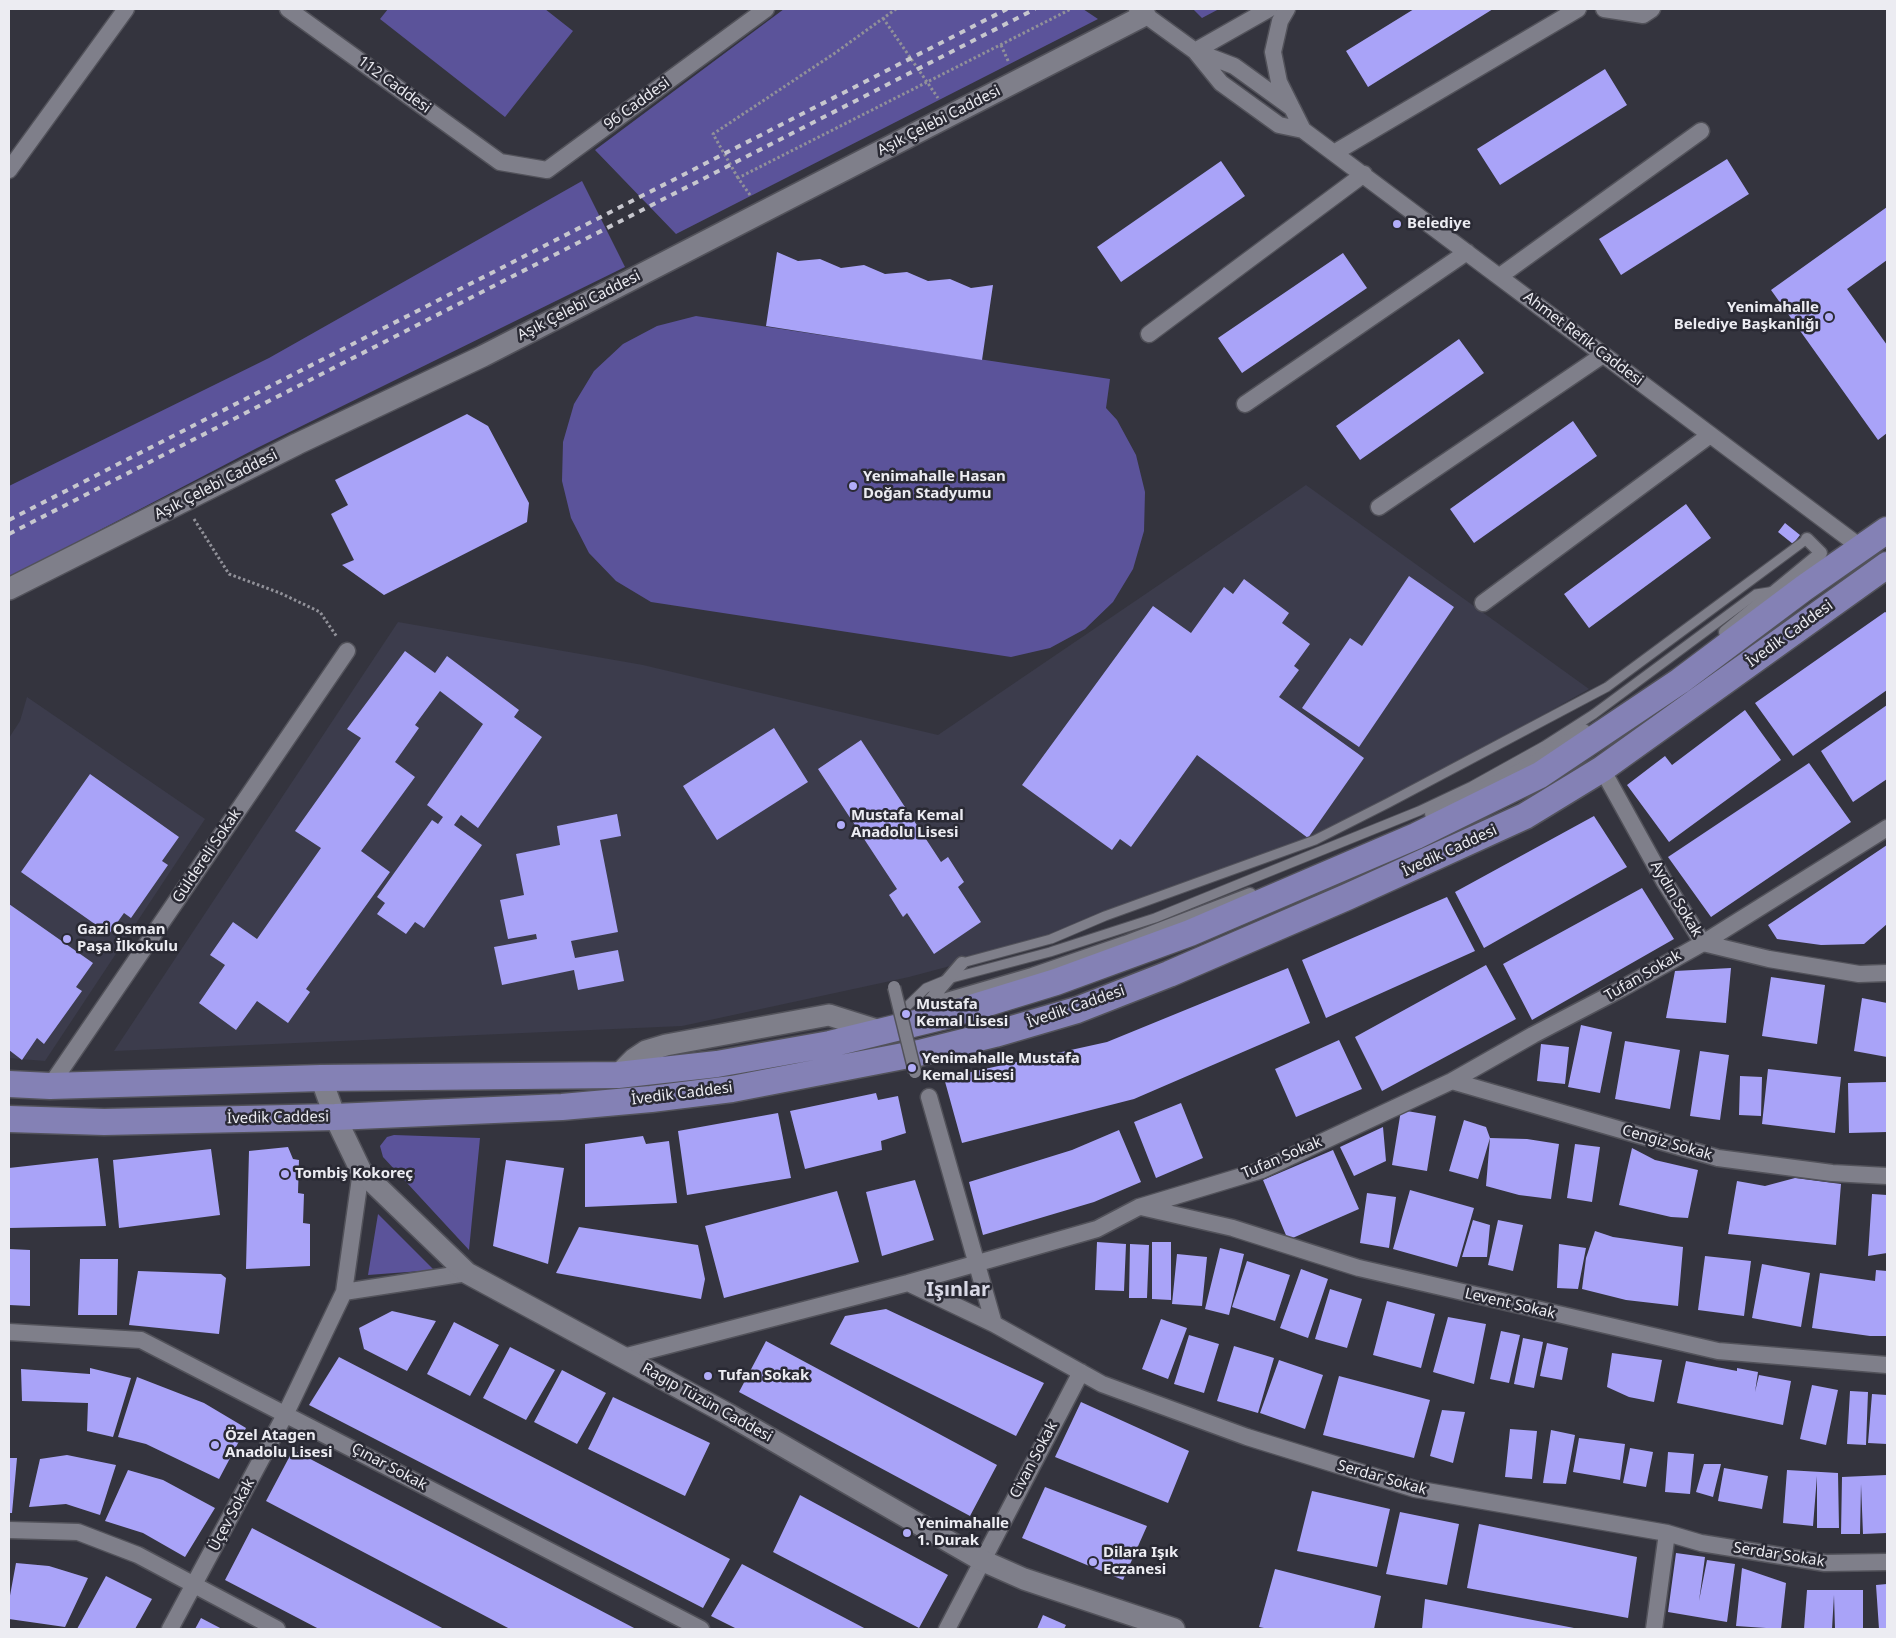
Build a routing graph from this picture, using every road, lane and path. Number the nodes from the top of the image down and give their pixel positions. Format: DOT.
graph roads {
  1 [pos="126,9"];
  2 [pos="288,9"];
  3 [pos="766,9"];
  4 [pos="896,9"];
  5 [pos="1071,9"];
  6 [pos="1269,9"];
  7 [pos="1287,9"];
  8 [pos="1578,9"];
  9 [pos="1604,9"];
  10 [pos="1652,9"];
  11 [pos="1141,12"];
  12 [pos="883,18"];
  13 [pos="1195,51"];
  14 [pos="928,82"];
  15 [pos="1292,108"];
  16 [pos="949,116"];
  17 [pos="1303,130"];
  18 [pos="1701,131"];
  19 [pos="1334,153"];
  20 [pos="500,162"];
  21 [pos="9,170"];
  22 [pos="1364,174"];
  23 [pos="738,178"];
  24 [pos="761,213"];
  25 [pos="1467,252"];
  26 [pos="1500,276"];
  27 [pos="1149,334"];
  28 [pos="1603,355"];
  29 [pos="1245,404"];
  30 [pos="1710,435"];
  31 [pos="1379,507"];
  32 [pos="192,516"];
  33 [pos="1887,530"];
  34 [pos="1807,539"];
  35 [pos="1862,549"];
  36 [pos="1887,566"];
  37 [pos="1804,588"];
  38 [pos="9,589"];
  39 [pos="1776,590"];
  40 [pos="1483,603"];
  41 [pos="347,651"];
  42 [pos="1602,769"];
  43 [pos="1887,828"];
  44 [pos="1703,943"];
  45 [pos="962,963"];
  46 [pos="1887,973"];
  47 [pos="948,979"];
  48 [pos="894,987"];
  49 [pos="882,1032"];
  50 [pos="915,1072"];
  51 [pos="321,1078"];
  52 [pos="1452,1081"];
  53 [pos="9,1084"];
  54 [pos="50,1086"];
  55 [pos="929,1097"];
  56 [pos="335,1117"];
  57 [pos="9,1120"];
  58 [pos="361,1171"];
  59 [pos="1887,1176"];
  60 [pos="1139,1207"];
  61 [pos="976,1264"];
  62 [pos="467,1273"];
  63 [pos="908,1283"];
  64 [pos="344,1292"];
  65 [pos="994,1324"];
  66 [pos="9,1332"];
  67 [pos="623,1357"];
  68 [pos="1887,1365"];
  69 [pos="1081,1372"];
  70 [pos="286,1412"];
  71 [pos="9,1530"];
  72 [pos="1667,1532"];
  73 [pos="981,1560"];
  74 [pos="1887,1562"];
  75 [pos="195,1585"];
  76 [pos="170,1629"];
  77 [pos="276,1629"];
  78 [pos="700,1629"];
  79 [pos="947,1629"];
  80 [pos="1174,1629"];
  81 [pos="1654,1629"];
  1 -- 21 [label="street"];
  2 -- 20 [label="street, 112 Caddesi"];
  3 -- 20 [label="street, 96 Caddesi"];
  4 -- 12 [label="path"];
  5 -- 14 [label="path"];
  6 -- 13 [label="street"];
  7 -- 15 [label="street"];
  8 -- 19 [label="street"];
  9 -- 10 [label="street"];
  11 -- 13 [label="street, Ahmet Refik Caddesi"];
  11 -- 16 [label="street, Aşık Çelebi Caddesi"];
  12 -- 14 [label="path"];
  12 -- 23 [label="path"];
  13 -- 15 [label="street, Ahmet Refik Caddesi"];
  13 -- 17 [label="street, Ahmet Refik Caddesi"];
  14 -- 16 [label="path"];
  14 -- 23 [label="path"];
  15 -- 17 [label="street, Ahmet Refik Caddesi"];
  16 -- 24 [label="street, Aşık Çelebi Caddesi"];
  17 -- 19 [label="street, Ahmet Refik Caddesi"];
  18 -- 26 [label="street"];
  19 -- 22 [label="street, Ahmet Refik Caddesi"];
  22 -- 25 [label="street, Ahmet Refik Caddesi"];
  22 -- 27 [label="street"];
  23 -- 24 [label="path"];
  24 -- 38 [label="street, Aşık Çelebi Caddesi"];
  25 -- 26 [label="street, Ahmet Refik Caddesi"];
  25 -- 29 [label="street"];
  26 -- 28 [label="street, Ahmet Refik Caddesi"];
  28 -- 30 [label="street, Ahmet Refik Caddesi"];
  28 -- 31 [label="street"];
  30 -- 35 [label="street, Ahmet Refik Caddesi"];
  30 -- 40 [label="street"];
  32 -- 41 [label="path"];
  33 -- 35 [label="main road, İvedik Caddesi"];
  34 -- 39 [label="street"];
  34 -- 45 [label="lane"];
  35 -- 36 [label="street"];
  35 -- 37 [label="main road, İvedik Caddesi"];
  36 -- 42 [label="main road, İvedik Caddesi"];
  37 -- 39 [label="lane"];
  37 -- 49 [label="main road, İvedik Caddesi"];
  39 -- 47 [label="lane"];
  39 -- 47 [label="street"];
  41 -- 54 [label="street, Güldereli Sokak"];
  42 -- 44 [label="street, Aydın Sokak"];
  42 -- 56 [label="main road, İvedik Caddesi"];
  43 -- 44 [label="street, Tufan Sokak"];
  44 -- 46 [label="street, Aydın Sokak"];
  44 -- 52 [label="street, Tufan Sokak"];
  45 -- 47 [label="street"];
  47 -- 49 [label="lane"];
  48 -- 50 [label="street, bridge"];
  49 -- 51 [label="main road, İvedik Caddesi"];
  51 -- 54 [label="main road, İvedik Caddesi"];
  51 -- 56 [label="street, Ragıp Tüzün Caddesi"];
  52 -- 59 [label="street, Cengiz Sokak"];
  52 -- 60 [label="street, Tufan Sokak"];
  53 -- 54 [label="main road, İvedik Caddesi"];
  55 -- 61 [label="street"];
  56 -- 57 [label="main road, İvedik Caddesi"];
  56 -- 58 [label="street, Ragıp Tüzün Caddesi"];
  58 -- 62 [label="street, Ragıp Tüzün Caddesi"];
  58 -- 64 [label="street, Üçev Sokak"];
  60 -- 61 [label="street, Tufan Sokak"];
  60 -- 68 [label="street, Levent Sokak"];
  61 -- 63 [label="street, Tufan Sokak"];
  61 -- 65 [label="street"];
  62 -- 64 [label="street"];
  62 -- 67 [label="street, Ragıp Tüzün Caddesi"];
  63 -- 65 [label="street, Serdar Sokak"];
  63 -- 67 [label="street, Tufan Sokak"];
  64 -- 70 [label="street, Üçev Sokak"];
  65 -- 69 [label="street, Serdar Sokak"];
  66 -- 70 [label="street, Çınar Sokak"];
  67 -- 73 [label="street, Ragıp Tüzün Caddesi"];
  69 -- 72 [label="street, Serdar Sokak"];
  69 -- 73 [label="street, Civan Sokak"];
  70 -- 75 [label="street, Üçev Sokak"];
  70 -- 78 [label="street, Çınar Sokak"];
  71 -- 75 [label="street"];
  72 -- 74 [label="street, Serdar Sokak"];
  72 -- 81 [label="street"];
  73 -- 79 [label="street, Civan Sokak"];
  73 -- 80 [label="street, Ragıp Tüzün Caddesi"];
  75 -- 76 [label="street, Üçev Sokak"];
  75 -- 77 [label="street"];
}
